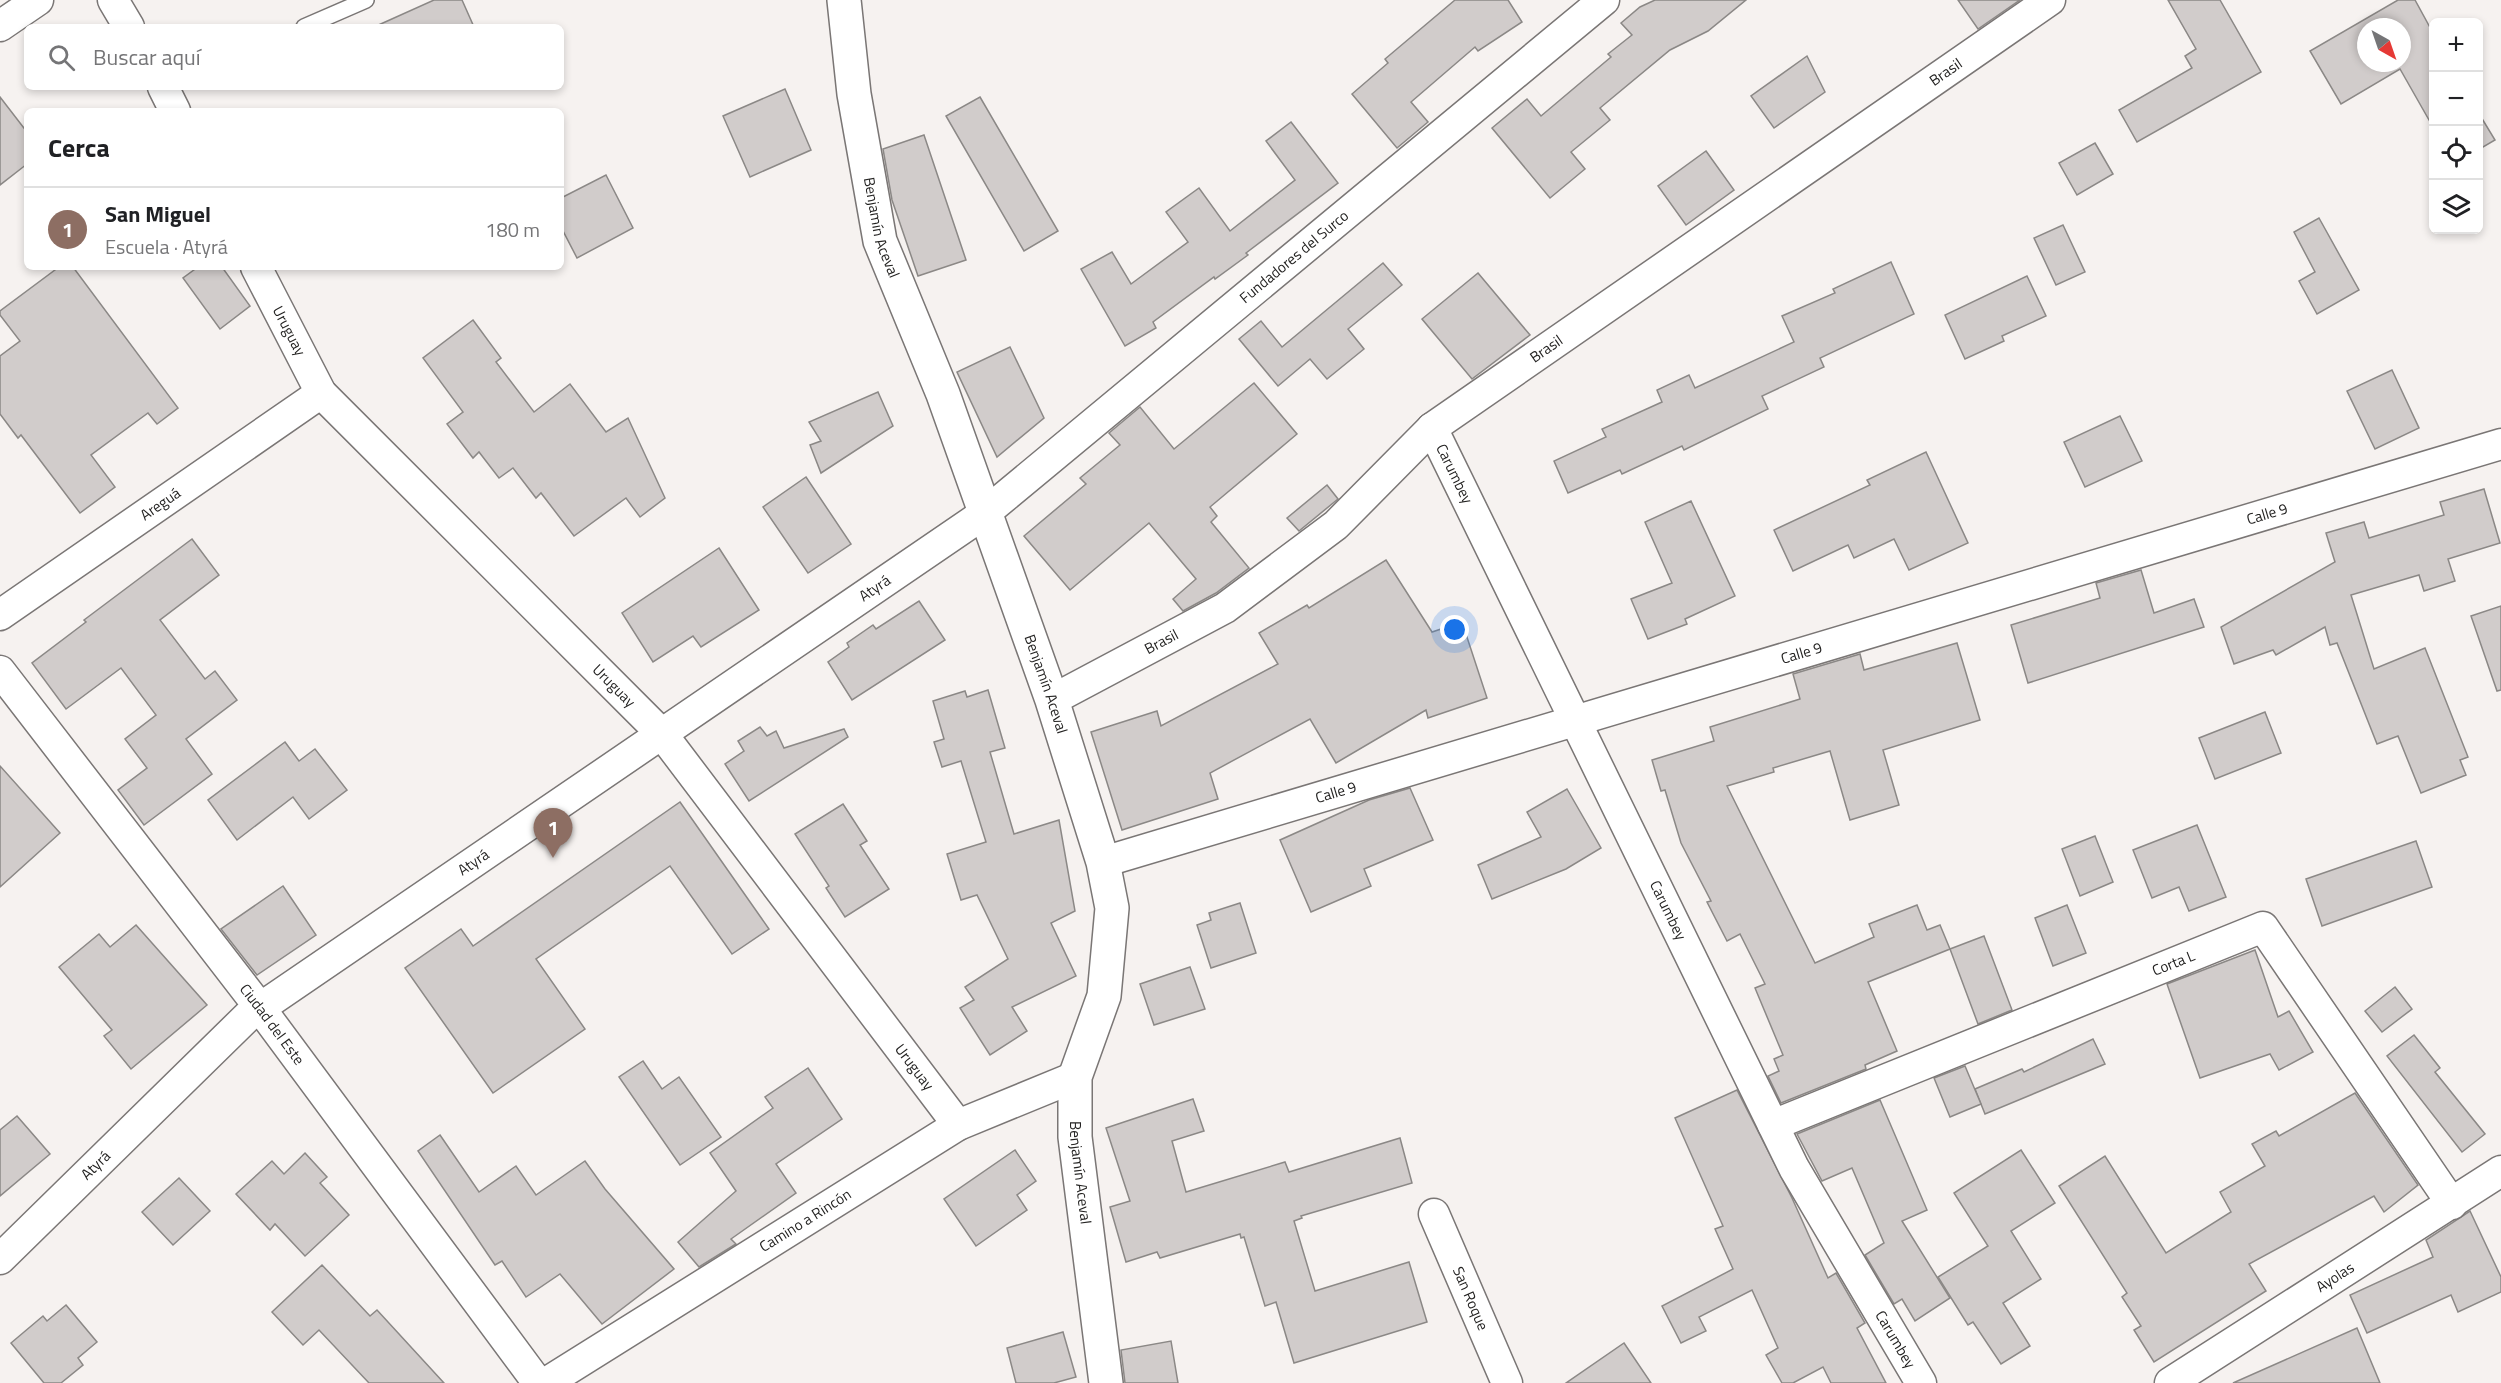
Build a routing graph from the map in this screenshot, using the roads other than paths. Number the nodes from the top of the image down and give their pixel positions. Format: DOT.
graph roads {
  1 [pos="38,0"];
  2 [pos="113,0"];
  3 [pos="366,0"];
  4 [pos="844,0"];
  5 [pos="1604,0"];
  6 [pos="2050,0"];
  7 [pos="127,24"];
  8 [pos="311,24"];
  9 [pos="0,26"];
  10 [pos="258,270"];
  11 [pos="321,393"];
  12 [pos="1432,428"];
  13 [pos="2501,444"];
  14 [pos="985,513"];
  15 [pos="0,615"];
  16 [pos="0,671"];
  17 [pos="1052,700"];
  18 [pos="1575,721"];
  19 [pos="662,734"];
  20 [pos="1103,862"];
  21 [pos="260,1008"];
  22 [pos="1076,1077"];
  23 [pos="958,1125"];
  24 [pos="1773,1125"];
  25 [pos="2501,1171"];
  26 [pos="2452,1204"];
  27 [pos="1434,1214"];
  28 [pos="0,1259"];
  29 [pos="538,1383"];
  30 [pos="546,1383"];
  31 [pos="1106,1383"];
  32 [pos="1507,1383"];
  33 [pos="1921,1383"];
  34 [pos="2170,1383"];
  1 -- 9 [label="street"];
  2 -- 7 [label="street"];
  3 -- 8 [label="lane"];
  4 -- 14 [label="street, Benjamín Aceval"];
  5 -- 14 [label="street, Fundadores del Surco"];
  6 -- 12 [label="street, Brasil"];
  10 -- 11 [label="street, Uruguay"];
  11 -- 15 [label="street, Areguá"];
  11 -- 19 [label="street, Uruguay"];
  12 -- 17 [label="street, Brasil"];
  12 -- 18 [label="street, Carumbey"];
  13 -- 18 [label="street, Calle 9"];
  14 -- 17 [label="street, Benjamín Aceval"];
  14 -- 19 [label="street, Atyrá"];
  16 -- 21 [label="street, Ciudad del Este"];
  17 -- 20 [label="street, Benjamín Aceval"];
  18 -- 20 [label="street, Calle 9"];
  18 -- 24 [label="street, Carumbey"];
  19 -- 21 [label="street, Atyrá"];
  19 -- 23 [label="street, Uruguay"];
  20 -- 22 [label="street, Benjamín Aceval"];
  21 -- 28 [label="street, Atyrá"];
  21 -- 29 [label="street, Ciudad del Este"];
  22 -- 23 [label="street, Camino a Rincón"];
  22 -- 31 [label="street, Benjamín Aceval"];
  23 -- 30 [label="street, Camino a Rincón"];
  24 -- 26 [label="street, Corta L"];
  24 -- 33 [label="street, Carumbey"];
  25 -- 26 [label="street, Ayolas"];
  26 -- 34 [label="street, Ayolas"];
  27 -- 32 [label="street, San Roque"];
}
